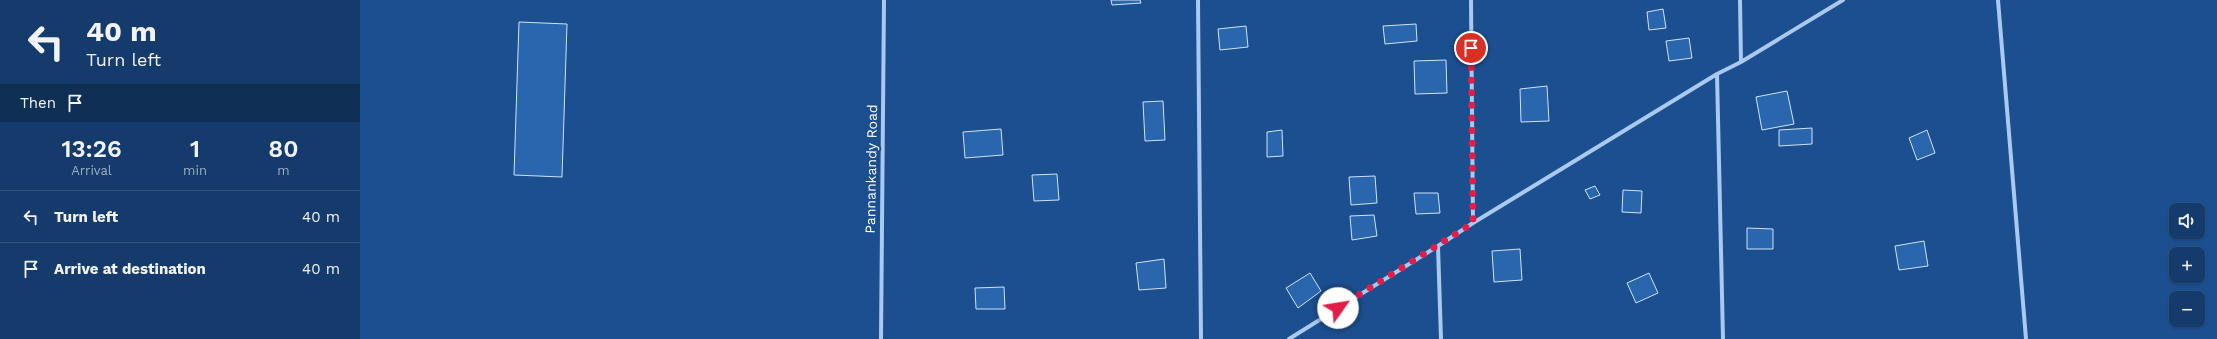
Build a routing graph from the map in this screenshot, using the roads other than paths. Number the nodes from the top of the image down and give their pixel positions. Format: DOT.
graph roads {
  1 [pos="884,0"];
  2 [pos="1198,0"];
  3 [pos="1471,0"];
  4 [pos="1740,0"];
  5 [pos="1843,0"];
  6 [pos="1998,0"];
  7 [pos="1741,62"];
  8 [pos="1717,74"];
  9 [pos="1473,223"];
  10 [pos="1438,246"];
  11 [pos="881,339"];
  12 [pos="1201,339"];
  13 [pos="1289,339"];
  14 [pos="1441,339"];
  15 [pos="1723,339"];
  16 [pos="2026,339"];
  1 -- 11 [label="street, Pannankandy Road"];
  2 -- 12 [label="street"];
  3 -- 9 [label="street"];
  4 -- 7 [label="street"];
  5 -- 7 [label="street"];
  6 -- 16 [label="street"];
  7 -- 8 [label="street"];
  8 -- 9 [label="street"];
  8 -- 15 [label="street"];
  9 -- 10 [label="street"];
  10 -- 13 [label="street"];
  10 -- 14 [label="street"];
}
